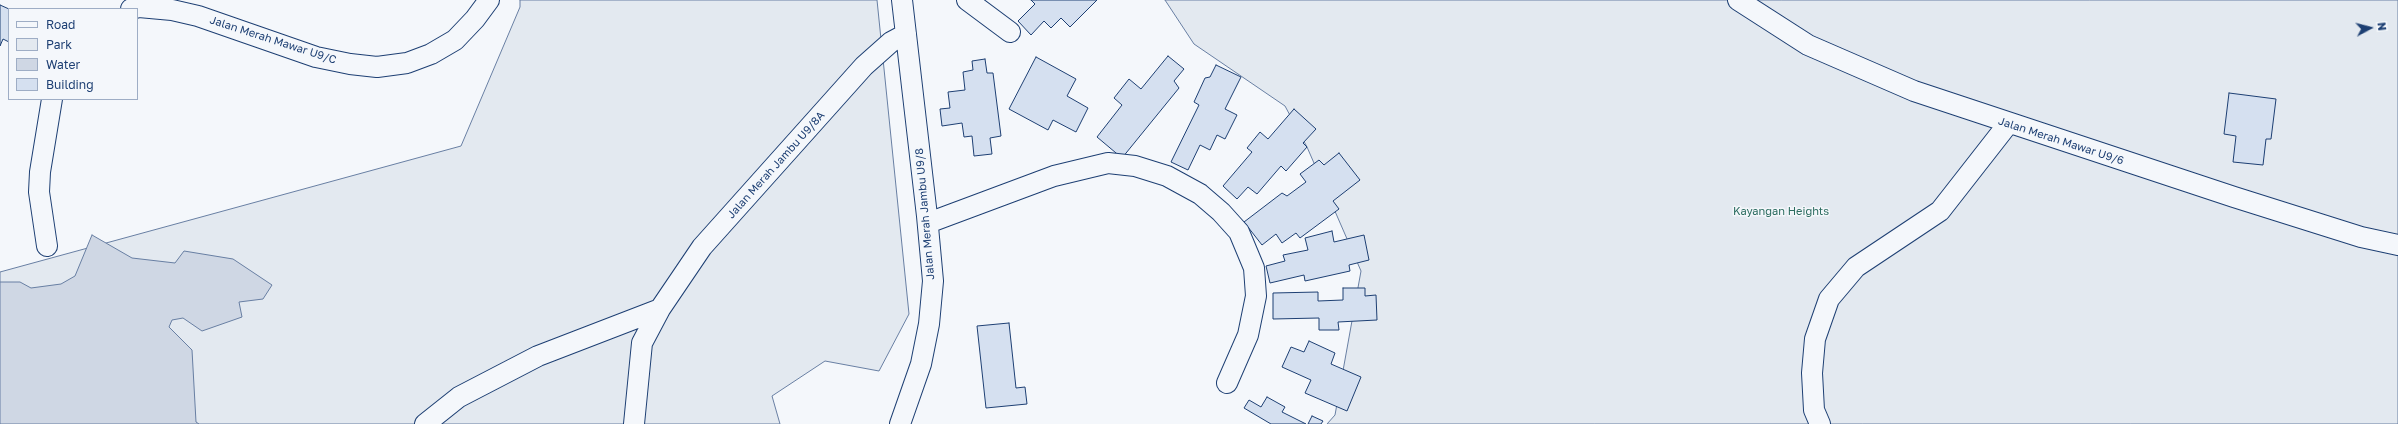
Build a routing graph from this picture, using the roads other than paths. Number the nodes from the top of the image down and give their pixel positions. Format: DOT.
graph roads {
  1 [pos="489,0"];
  2 [pos="902,0"];
  3 [pos="967,0"];
  4 [pos="1738,0"];
  5 [pos="135,8"];
  6 [pos="1010,32"];
  7 [pos="906,34"];
  8 [pos="52,100"];
  9 [pos="2008,124"];
  10 [pos="928,223"];
  11 [pos="2398,245"];
  12 [pos="47,246"];
  13 [pos="660,309"];
  14 [pos="1226,384"];
  15 [pos="425,424"];
  16 [pos="634,424"];
  17 [pos="900,424"];
  18 [pos="1820,424"];
  1 -- 5 [label="street, Jalan Merah Mawar U9/C"];
  2 -- 7 [label="street, Jalan Merah Jambu U9/8"];
  3 -- 6 [label="street"];
  4 -- 9 [label="street, Jalan Merah Mawar U9/6"];
  7 -- 10 [label="street, Jalan Merah Jambu U9/8"];
  7 -- 13 [label="street, Jalan Merah Jambu U9/8A"];
  8 -- 12 [label="street"];
  9 -- 11 [label="street, Jalan Merah Mawar U9/6"];
  9 -- 18 [label="street"];
  10 -- 14 [label="street"];
  10 -- 17 [label="street, Jalan Merah Jambu U9/8"];
  13 -- 15 [label="street"];
  13 -- 16 [label="street, Jalan Merah Jambu U9/8A"];
}
